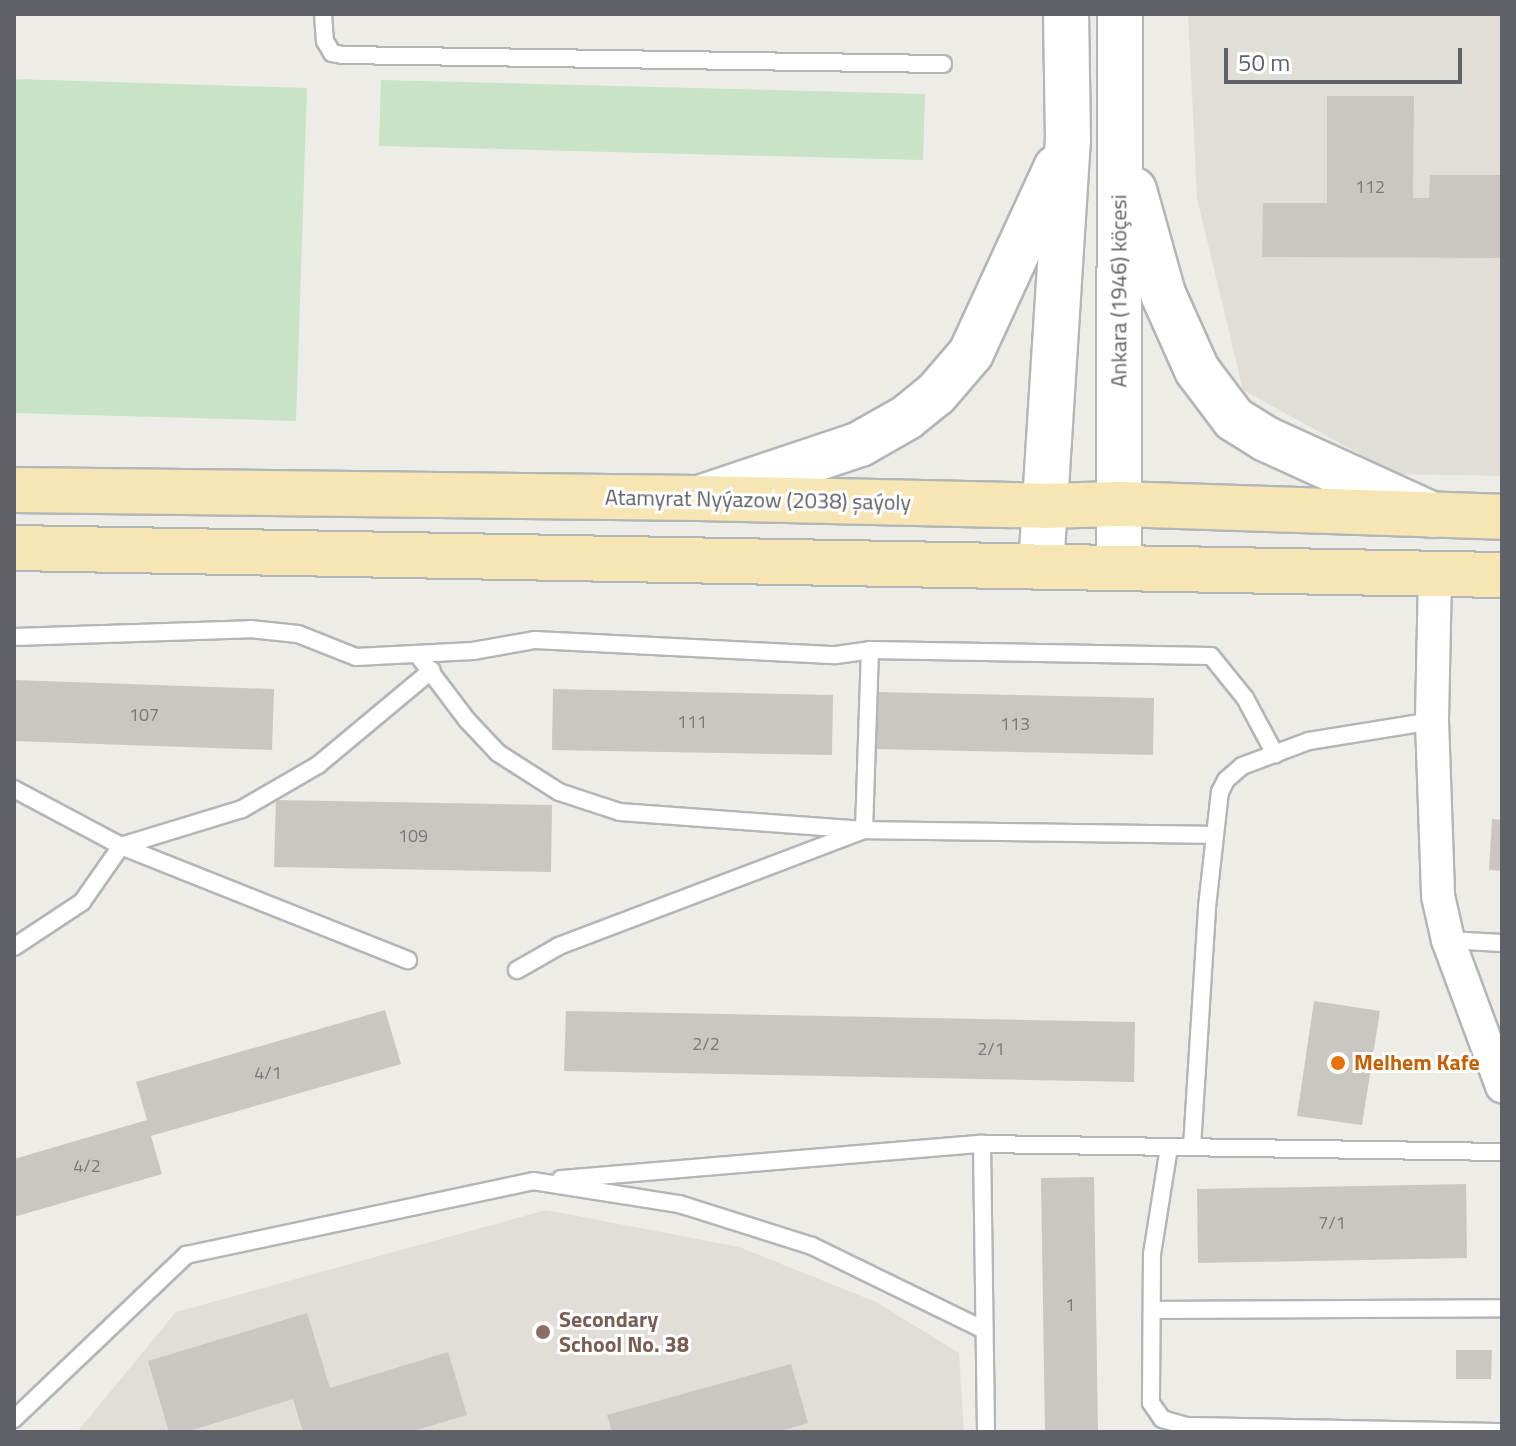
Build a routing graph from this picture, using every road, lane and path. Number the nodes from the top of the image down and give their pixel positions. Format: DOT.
graph roads {
  1 [pos="323,14"];
  2 [pos="1066,14"];
  3 [pos="1120,14"];
  4 [pos="943,64"];
  5 [pos="1068,140"];
  6 [pos="1120,140"];
  7 [pos="14,490"];
  8 [pos="699,498"];
  9 [pos="1118,504"];
  10 [pos="1044,506"];
  11 [pos="1433,515"];
  12 [pos="1502,517"];
  13 [pos="14,548"];
  14 [pos="1041,567"];
  15 [pos="1119,568"];
  16 [pos="1435,575"];
  17 [pos="1502,575"];
  18 [pos="14,637"];
  19 [pos="870,650"];
  20 [pos="417,654"];
  21 [pos="432,670"];
  22 [pos="1432,721"];
  23 [pos="1275,754"];
  24 [pos="14,789"];
  25 [pos="864,830"];
  26 [pos="1215,835"];
  27 [pos="121,846"];
  28 [pos="1448,940"];
  29 [pos="1502,943"];
  30 [pos="14,947"];
  31 [pos="408,960"];
  32 [pos="517,970"];
  33 [pos="1502,1086"];
  34 [pos="982,1144"];
  35 [pos="1169,1147"];
  36 [pos="1192,1147"];
  37 [pos="1502,1152"];
  38 [pos="533,1181"];
  39 [pos="1502,1308"];
  40 [pos="1153,1310"];
  41 [pos="984,1330"];
  42 [pos="15,1416"];
  43 [pos="986,1432"];
  44 [pos="1502,1432"];
  1 -- 4 [label="lane"];
  2 -- 5 [label="main road"];
  3 -- 6 [label="main road, Ankara (1946) köçesi"];
  5 -- 8 [label="main road"];
  5 -- 10 [label="main road"];
  6 -- 9 [label="main road, Ankara (1946) köçesi"];
  6 -- 11 [label="main road"];
  7 -- 8 [label="main road, Atamyrat Nyýazow (2038) şaýoly"];
  8 -- 10 [label="main road, Atamyrat Nyýazow (2038) şaýoly"];
  9 -- 10 [label="main road, Atamyrat Nyýazow (2038) şaýoly"];
  9 -- 11 [label="main road, Atamyrat Nyýazow (2038) şaýoly"];
  9 -- 15 [label="main road, Ankara (1946) köçesi"];
  10 -- 14 [label="main road"];
  11 -- 12 [label="main road, Atamyrat Nyýazow (2038) şaýoly"];
  13 -- 14 [label="main road"];
  14 -- 15 [label="main road"];
  15 -- 16 [label="main road"];
  16 -- 17 [label="main road"];
  16 -- 22 [label="street"];
  18 -- 20 [label="lane"];
  19 -- 20 [label="lane"];
  19 -- 23 [label="lane"];
  19 -- 25 [label="lane"];
  20 -- 21 [label="lane"];
  21 -- 25 [label="lane"];
  21 -- 27 [label="lane"];
  22 -- 23 [label="lane"];
  22 -- 28 [label="street"];
  23 -- 26 [label="lane"];
  24 -- 27 [label="lane"];
  25 -- 26 [label="lane"];
  25 -- 32 [label="lane"];
  26 -- 36 [label="lane"];
  27 -- 30 [label="lane"];
  27 -- 31 [label="lane"];
  28 -- 29 [label="lane"];
  28 -- 33 [label="street"];
  34 -- 35 [label="lane"];
  34 -- 38 [label="lane"];
  34 -- 41 [label="lane"];
  35 -- 36 [label="lane"];
  35 -- 40 [label="lane"];
  36 -- 37 [label="lane"];
  38 -- 41 [label="lane"];
  38 -- 42 [label="lane"];
  39 -- 40 [label="lane"];
  40 -- 44 [label="lane"];
  41 -- 43 [label="lane"];
}
